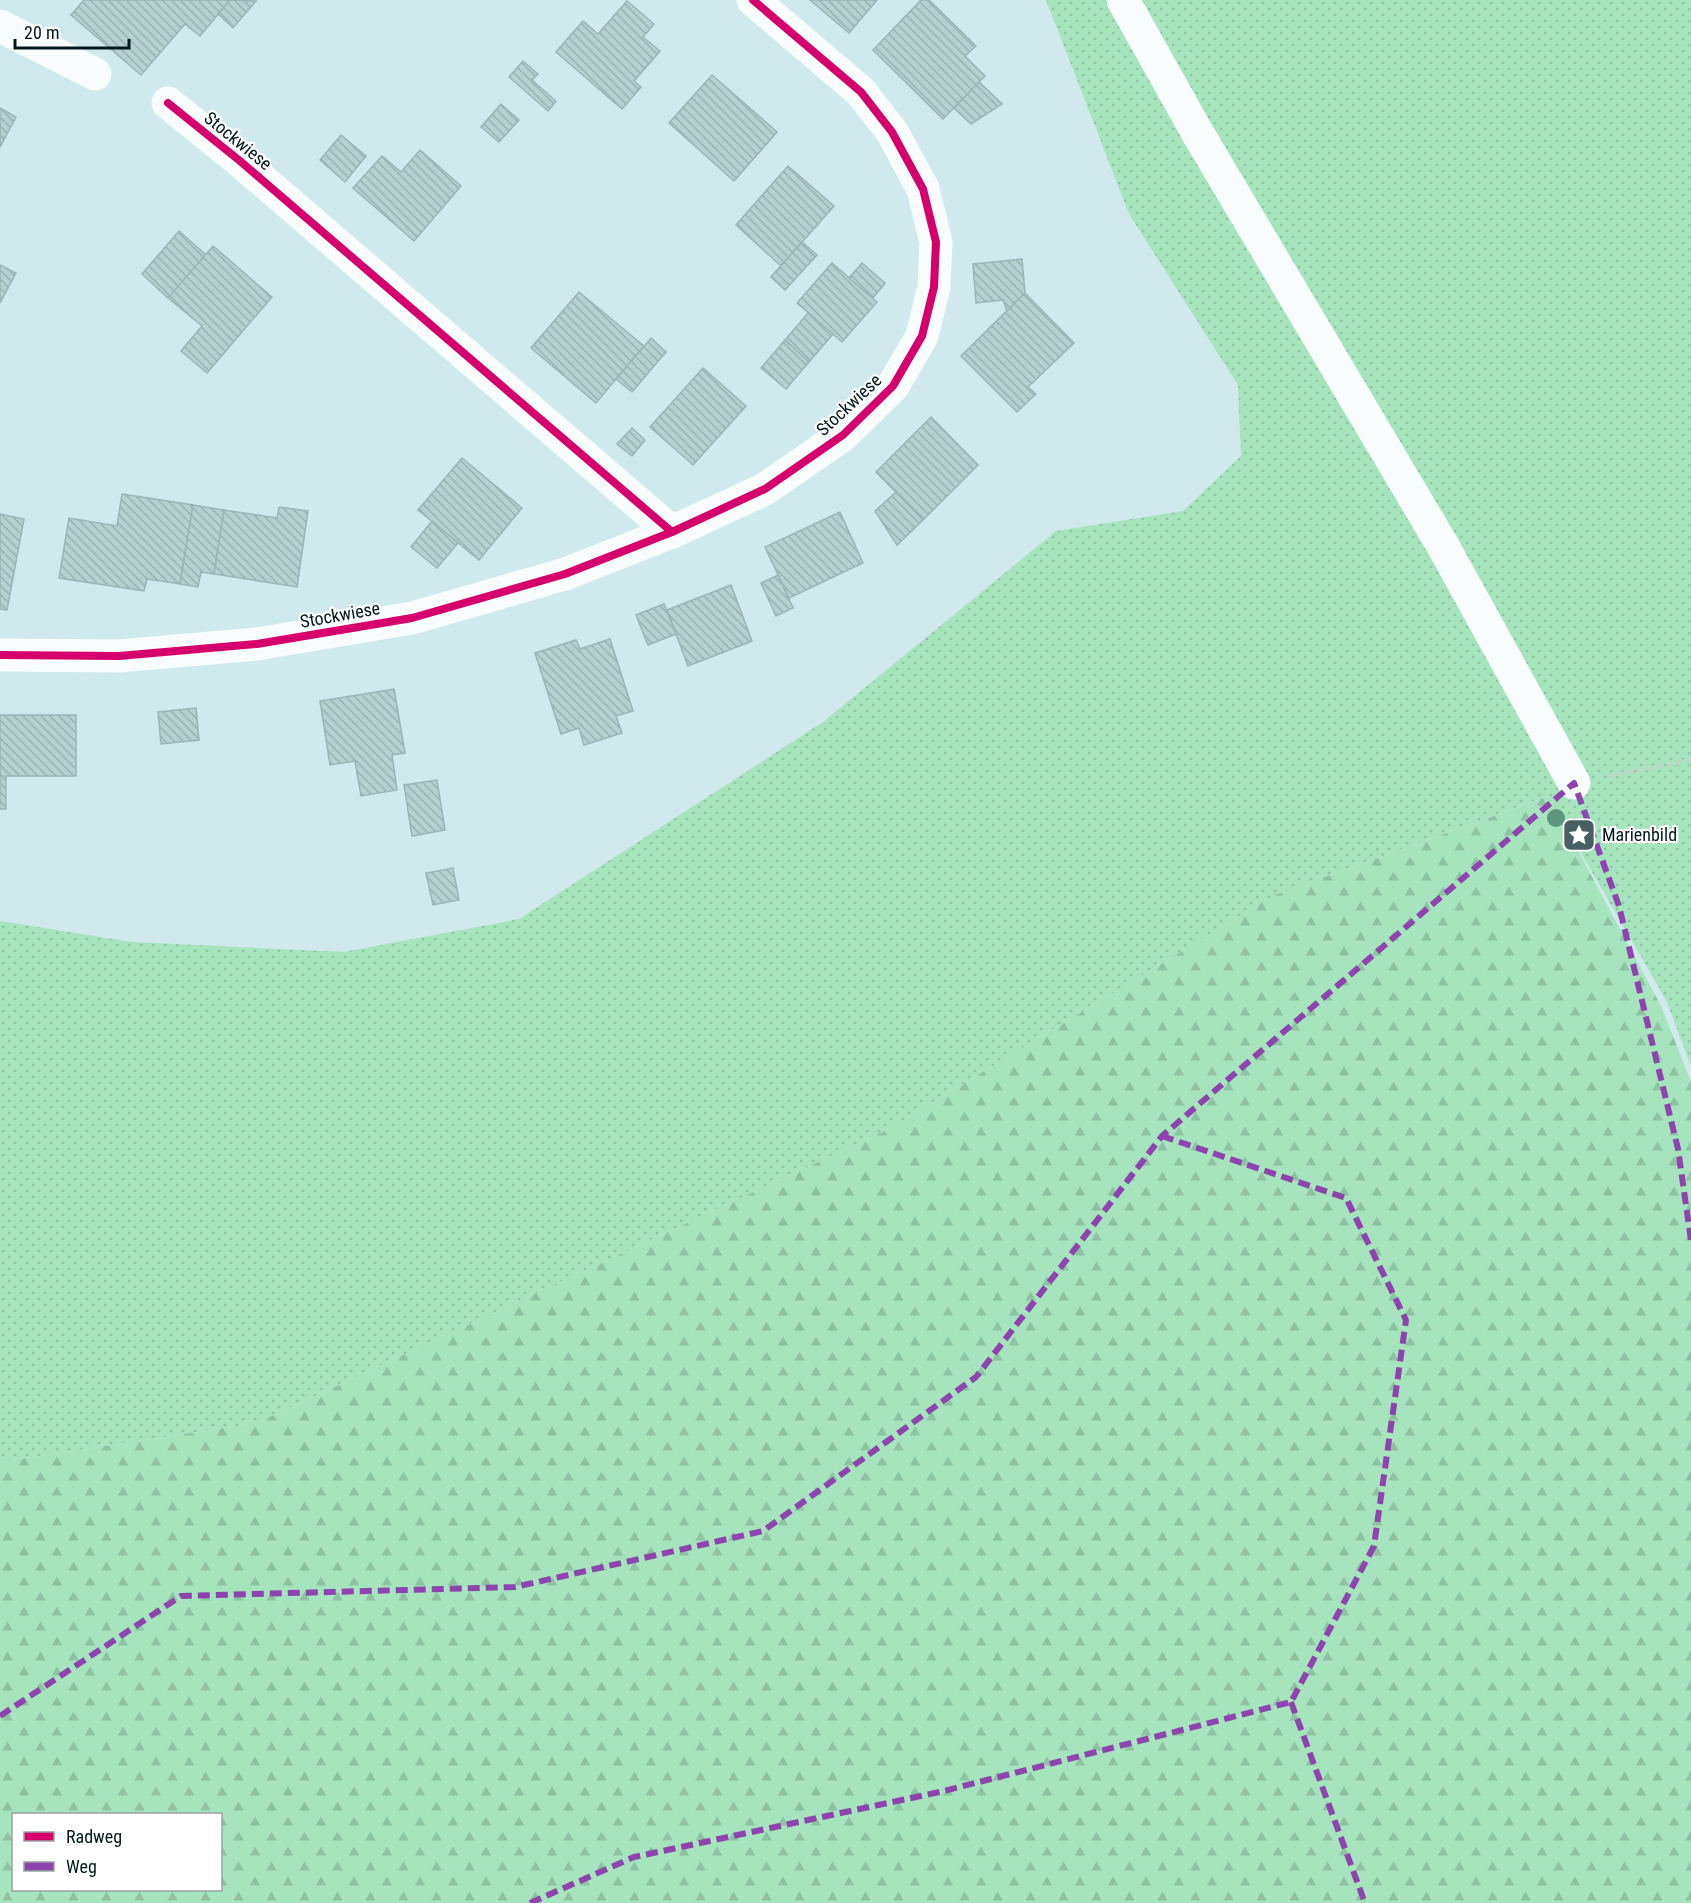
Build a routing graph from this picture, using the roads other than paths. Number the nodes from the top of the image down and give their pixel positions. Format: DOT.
graph roads {
  1 [pos="753,0"];
  2 [pos="1124,0"];
  3 [pos="0,26"];
  4 [pos="95,74"];
  5 [pos="168,103"];
  6 [pos="672,532"];
  7 [pos="0,655"];
  8 [pos="1574,783"];
  1 -- 6 [label="street, Stockwiese"];
  2 -- 8 [label="street"];
  3 -- 4 [label="street"];
  5 -- 6 [label="street, Stockwiese"];
  6 -- 7 [label="street, Stockwiese"];
}
